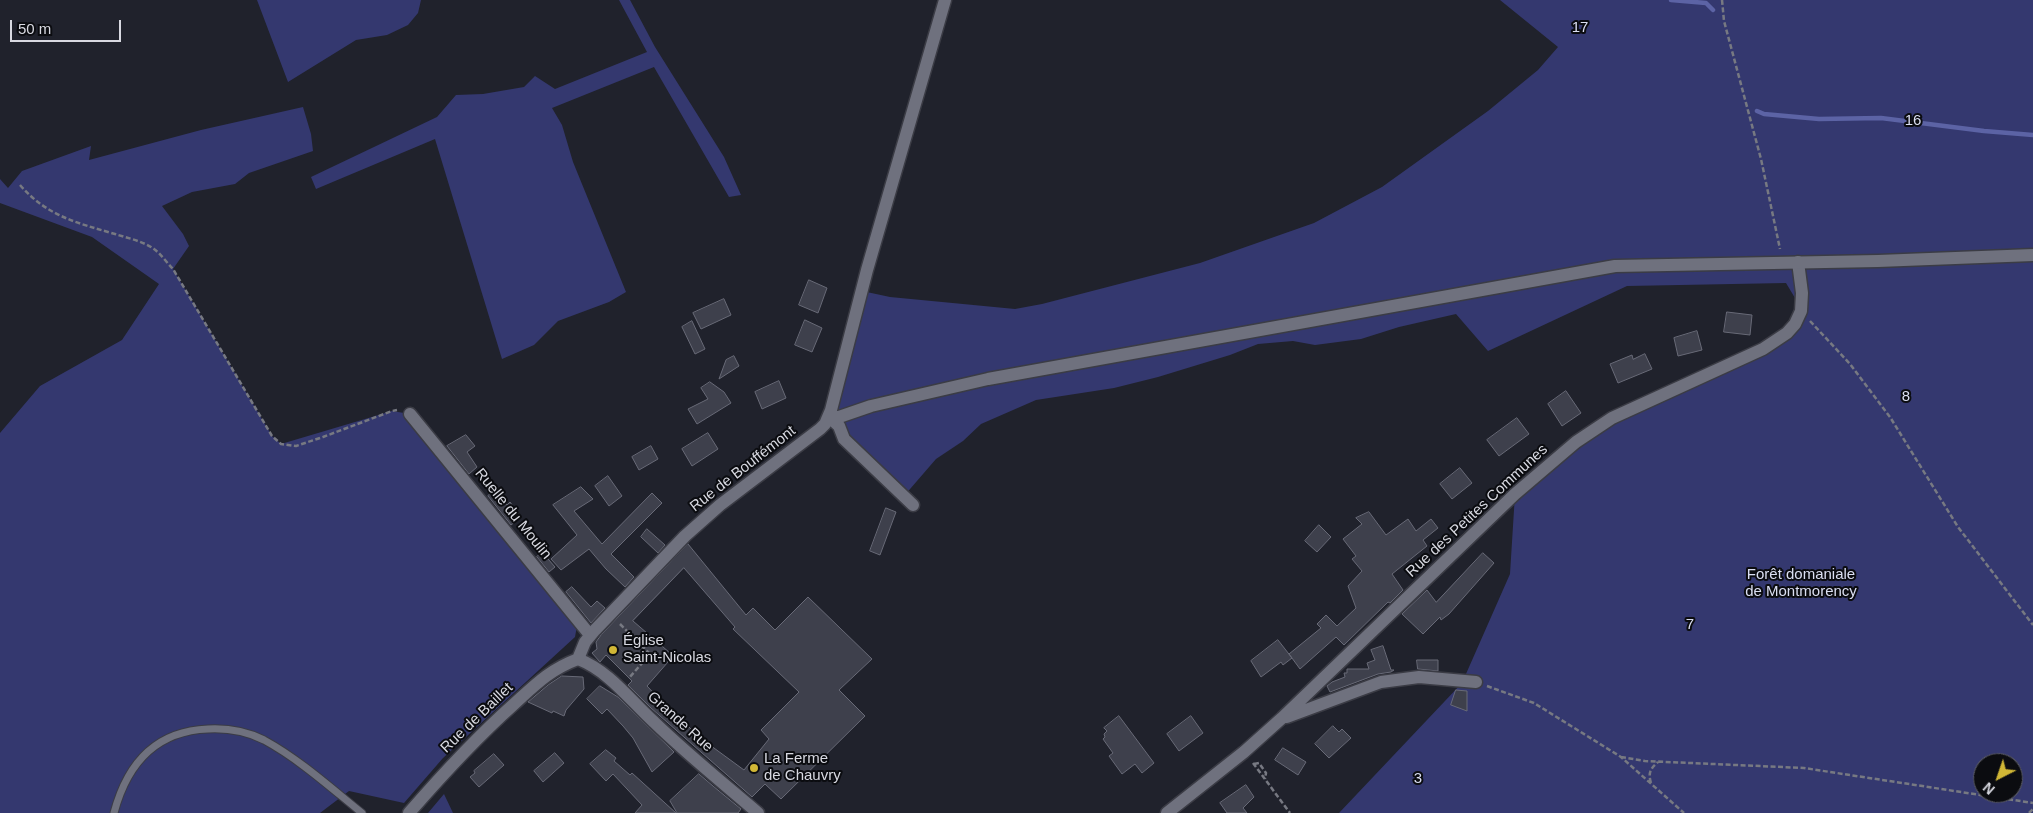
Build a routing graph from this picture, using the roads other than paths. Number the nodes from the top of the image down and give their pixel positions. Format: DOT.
graph roads {
  1 [pos="945,0"];
  2 [pos="2033,255"];
  3 [pos="1798,262"];
  4 [pos="410,414"];
  5 [pos="829,417"];
  6 [pos="913,505"];
  7 [pos="590,636"];
  8 [pos="578,659"];
  9 [pos="1476,682"];
  10 [pos="1282,718"];
  11 [pos="114,813"];
  12 [pos="362,813"];
  13 [pos="409,813"];
  14 [pos="758,813"];
  15 [pos="1167,813"];
  1 -- 5 [label="street, Rue de Bouffémont"];
  2 -- 3 [label="street"];
  3 -- 5 [label="street"];
  3 -- 10 [label="street, Rue des Petites Communes"];
  4 -- 7 [label="street, Ruelle du Moulin"];
  5 -- 6 [label="street"];
  5 -- 7 [label="street, Rue de Bouffémont"];
  7 -- 8 [label="street, Rue de Bouffémont"];
  8 -- 13 [label="street, Rue de Baillet"];
  8 -- 14 [label="street, Grande Rue"];
  9 -- 10 [label="street"];
  10 -- 15 [label="street, Rue des Petites Communes"];
  11 -- 12 [label="lane"];
}
